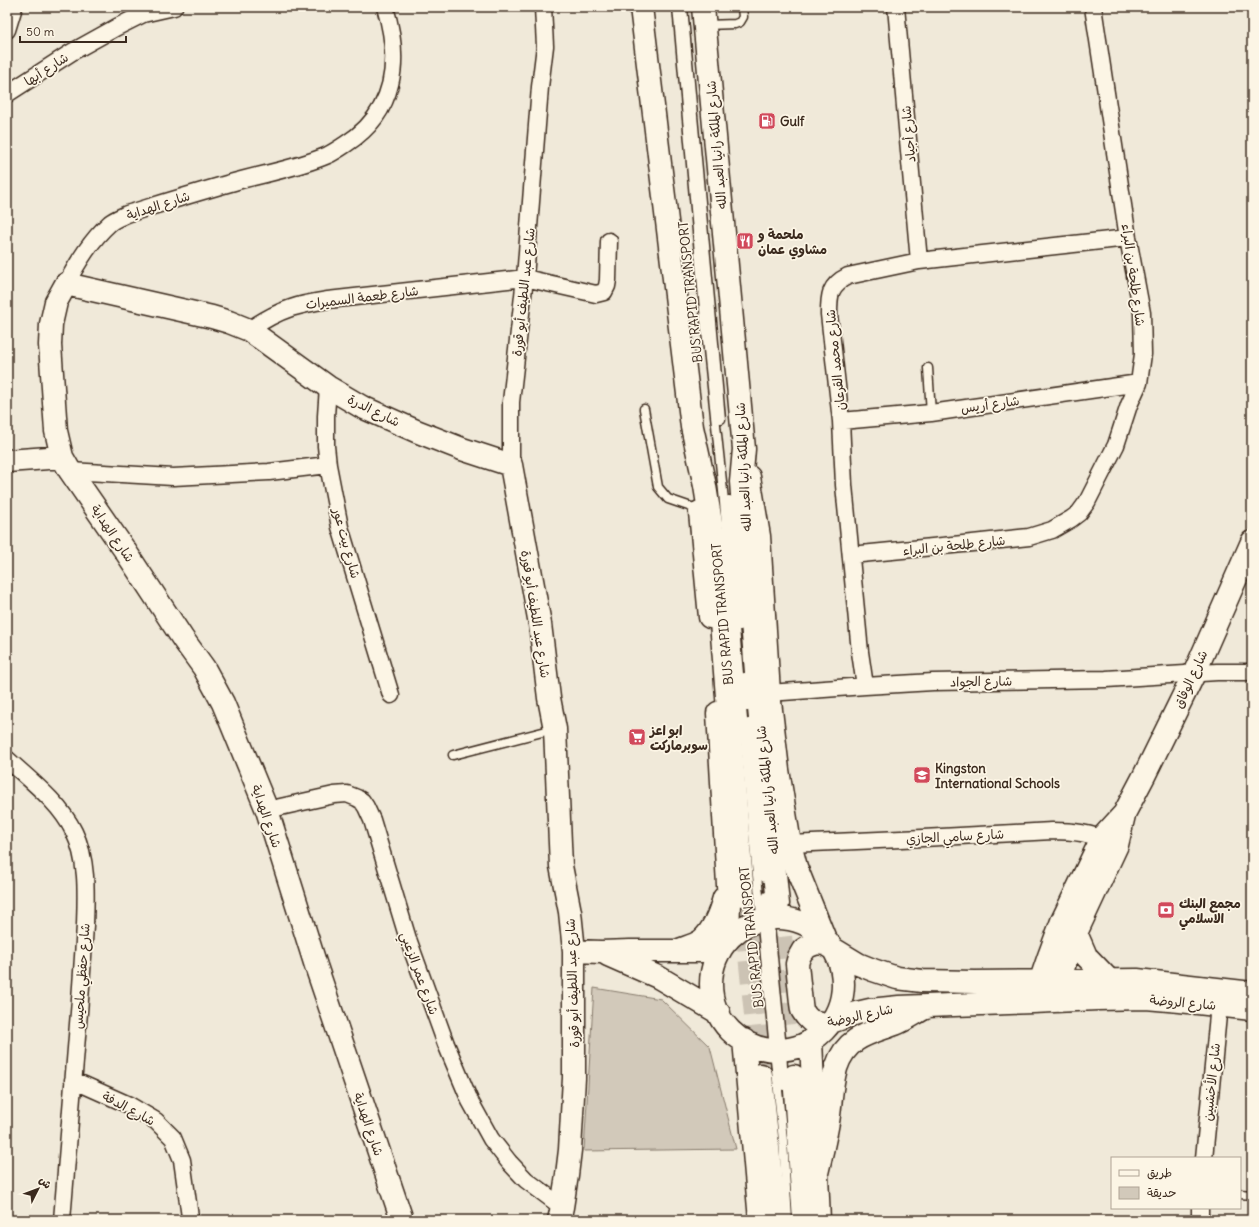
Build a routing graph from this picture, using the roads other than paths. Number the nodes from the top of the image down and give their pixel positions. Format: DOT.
graph roads {
  1 [pos="14,7"];
  2 [pos="174,7"];
  3 [pos="385,7"];
  4 [pos="543,7"];
  5 [pos="641,7"];
  6 [pos="677,7"];
  7 [pos="683,7"];
  8 [pos="742,7"];
  9 [pos="896,7"];
  10 [pos="1093,7"];
  11 [pos="142,10"];
  12 [pos="704,16"];
  13 [pos="7,30"];
  14 [pos="7,94"];
  15 [pos="1128,238"];
  16 [pos="609,241"];
  17 [pos="919,261"];
  18 [pos="525,278"];
  19 [pos="66,284"];
  20 [pos="249,330"];
  21 [pos="928,368"];
  22 [pos="1139,383"];
  23 [pos="328,387"];
  24 [pos="644,409"];
  25 [pos="931,413"];
  26 [pos="841,421"];
  27 [pos="692,427"];
  28 [pos="744,449"];
  29 [pos="7,461"];
  30 [pos="66,464"];
  31 [pos="328,465"];
  32 [pos="511,465"];
  33 [pos="700,510"];
  34 [pos="1252,542"];
  35 [pos="851,555"];
  36 [pos="1252,672"];
  37 [pos="1194,674"];
  38 [pos="864,686"];
  39 [pos="768,693"];
  40 [pos="391,695"];
  41 [pos="555,728"];
  42 [pos="453,755"];
  43 [pos="7,760"];
  44 [pos="267,810"];
  45 [pos="1110,842"];
  46 [pos="790,844"];
  47 [pos="736,890"];
  48 [pos="770,914"];
  49 [pos="1076,933"];
  50 [pos="828,943"];
  51 [pos="724,945"];
  52 [pos="678,950"];
  53 [pos="574,951"];
  54 [pos="601,952"];
  55 [pos="1109,980"];
  56 [pos="1049,981"];
  57 [pos="1252,993"];
  58 [pos="1042,1002"];
  59 [pos="1219,1005"];
  60 [pos="928,1006"];
  61 [pos="1252,1009"];
  62 [pos="719,1013"];
  63 [pos="831,1022"];
  64 [pos="744,1040"];
  65 [pos="811,1040"];
  66 [pos="778,1049"];
  67 [pos="761,1075"];
  68 [pos="794,1076"];
  69 [pos="73,1080"];
  70 [pos="1204,1157"];
  71 [pos="817,1173"];
  72 [pos="1241,1194"];
  73 [pos="1252,1195"];
  74 [pos="1200,1209"];
  75 [pos="560,1213"];
  76 [pos="190,1217"];
  77 [pos="62,1220"];
  78 [pos="402,1220"];
  79 [pos="760,1220"];
  80 [pos="775,1220"];
  81 [pos="788,1220"];
  82 [pos="794,1220"];
  83 [pos="804,1220"];
  84 [pos="819,1220"];
  85 [pos="1200,1220"];
  1 -- 13 [label="street"];
  2 -- 11 [label="street, شارع أبها"];
  3 -- 19 [label="street, شارع الهداية"];
  4 -- 18 [label="street, شارع عبد اللطيف أبو قورة"];
  5 -- 27 [label="street"];
  6 -- 48 [label="lane, BUS RAPID TRANSPORT"];
  7 -- 48 [label="lane, BUS RAPID TRANSPORT"];
  8 -- 12 [label="lane"];
  9 -- 17 [label="street, شارع أجياد"];
  10 -- 15 [label="street, شارع طلحة بن البراء"];
  11 -- 14 [label="street, شارع أبها"];
  12 -- 28 [label="street, شارع الملكة رانيا العبد الله"];
  15 -- 17 [label="street, شارع محمد القرعان"];
  15 -- 22 [label="street, شارع طلحة بن البراء"];
  16 -- 18 [label="street, شارع طعمة السميرات"];
  17 -- 26 [label="street, شارع محمد القرعان"];
  18 -- 20 [label="street, شارع طعمة السميرات"];
  18 -- 32 [label="street, شارع عبد اللطيف أبو قورة"];
  19 -- 20 [label="street"];
  19 -- 30 [label="street, شارع الهداية"];
  20 -- 23 [label="street, شارع الدرة"];
  21 -- 25 [label="lane"];
  22 -- 25 [label="street, شارع أريس"];
  22 -- 35 [label="street, شارع طلحة بن البراء"];
  23 -- 31 [label="street, شارع بيت عور"];
  23 -- 32 [label="street, شارع الدرة"];
  24 -- 33 [label="lane"];
  25 -- 26 [label="street, شارع أريس"];
  26 -- 35 [label="street, شارع محمد القرعان"];
  27 -- 33 [label="street"];
  27 -- 47 [label="street"];
  28 -- 39 [label="street"];
  28 -- 48 [label="street, شارع الملكة رانيا العبد الله"];
  29 -- 30 [label="street"];
  30 -- 31 [label="street"];
  30 -- 44 [label="street, شارع الهداية"];
  31 -- 40 [label="street, شارع بيت عور"];
  32 -- 41 [label="street, شارع عبد اللطيف أبو قورة"];
  33 -- 47 [label="street"];
  34 -- 37 [label="street, شارع الوفاق"];
  35 -- 38 [label="street, شارع محمد القرعان"];
  36 -- 37 [label="street, شارع الجواد"];
  37 -- 38 [label="street, شارع الجواد"];
  37 -- 45 [label="street, شارع الوفاق"];
  38 -- 39 [label="street, شارع الجواد"];
  39 -- 46 [label="street"];
  41 -- 42 [label="lane"];
  41 -- 53 [label="street, شارع عبد اللطيف أبو قورة"];
  43 -- 69 [label="street, شارع حفظي ملحيس"];
  44 -- 75 [label="street, شارع عمر الزعبي"];
  44 -- 78 [label="street, شارع الهداية"];
  45 -- 46 [label="street, شارع سامي الجازي"];
  45 -- 49 [label="street, شارع الوفاق"];
  45 -- 56 [label="street, شارع الوفاق"];
  46 -- 50 [label="street"];
  47 -- 51 [label="street"];
  47 -- 52 [label="street"];
  48 -- 50 [label="street"];
  48 -- 51 [label="street"];
  48 -- 66 [label="lane, BUS RAPID TRANSPORT"];
  49 -- 55 [label="street"];
  49 -- 56 [label="street, شارع الوفاق"];
  50 -- 56 [label="street, شارع الروضة"];
  50 -- 63 [label="street"];
  50 -- 63 [label="street, شارع الروضة"];
  51 -- 52 [label="street"];
  51 -- 62 [label="street"];
  52 -- 54 [label="street"];
  53 -- 54 [label="street"];
  53 -- 75 [label="street, شارع عبد اللطيف أبو قورة"];
  54 -- 62 [label="street"];
  55 -- 56 [label="street, شارع الروضة"];
  55 -- 57 [label="street, شارع الروضة"];
  56 -- 58 [label="street, شارع الوفاق"];
  58 -- 59 [label="street, شارع الروضة"];
  58 -- 60 [label="street, شارع الروضة"];
  59 -- 61 [label="street, شارع الروضة"];
  59 -- 70 [label="street, شارع الأخشبين"];
  60 -- 63 [label="street, شارع الروضة"];
  60 -- 71 [label="street"];
  62 -- 64 [label="street"];
  63 -- 65 [label="street"];
  64 -- 66 [label="street"];
  64 -- 79 [label="street"];
  65 -- 66 [label="street"];
  65 -- 71 [label="street"];
  66 -- 81 [label="lane, BUS RAPID TRANSPORT"];
  66 -- 82 [label="lane, BUS RAPID TRANSPORT"];
  67 -- 80 [label="street"];
  68 -- 83 [label="street"];
  69 -- 76 [label="street, شارع الدفة"];
  69 -- 77 [label="street, شارع حفظي ملحيس"];
  71 -- 84 [label="street"];
  72 -- 73 [label="lane"];
  74 -- 85 [label="street"];
}
